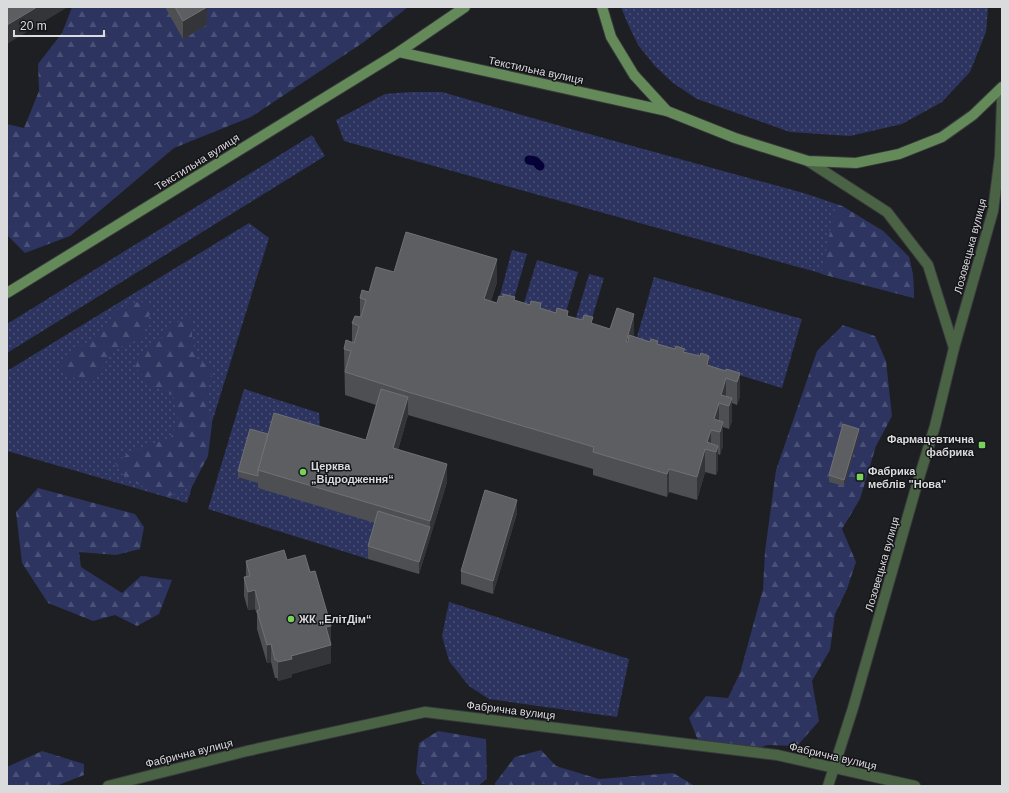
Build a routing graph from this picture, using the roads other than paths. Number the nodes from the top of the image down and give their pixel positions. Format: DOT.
graph roads {
  1 [pos="464,7"];
  2 [pos="602,7"];
  3 [pos="399,52"];
  4 [pos="1002,87"];
  5 [pos="1002,100"];
  6 [pos="667,111"];
  7 [pos="808,161"];
  8 [pos="7,292"];
  9 [pos="954,348"];
  10 [pos="834,767"];
  11 [pos="108,786"];
  12 [pos="828,786"];
  13 [pos="915,786"];
  1 -- 3 [label="street, Текстильна вулиця"];
  2 -- 6 [label="street"];
  3 -- 6 [label="street, Текстильна вулиця"];
  3 -- 8 [label="street, Текстильна вулиця"];
  4 -- 7 [label="street, Текстильна вулиця"];
  5 -- 9 [label="street, Лозовецька вулиця"];
  6 -- 7 [label="street, Текстильна вулиця"];
  7 -- 9 [label="street, Лозовецька вулиця"];
  9 -- 10 [label="street, Лозовецька вулиця"];
  10 -- 11 [label="street, Фабрична вулиця"];
  10 -- 12 [label="street, Лозовецька вулиця"];
  10 -- 13 [label="street, Фабрична вулиця"];
}
